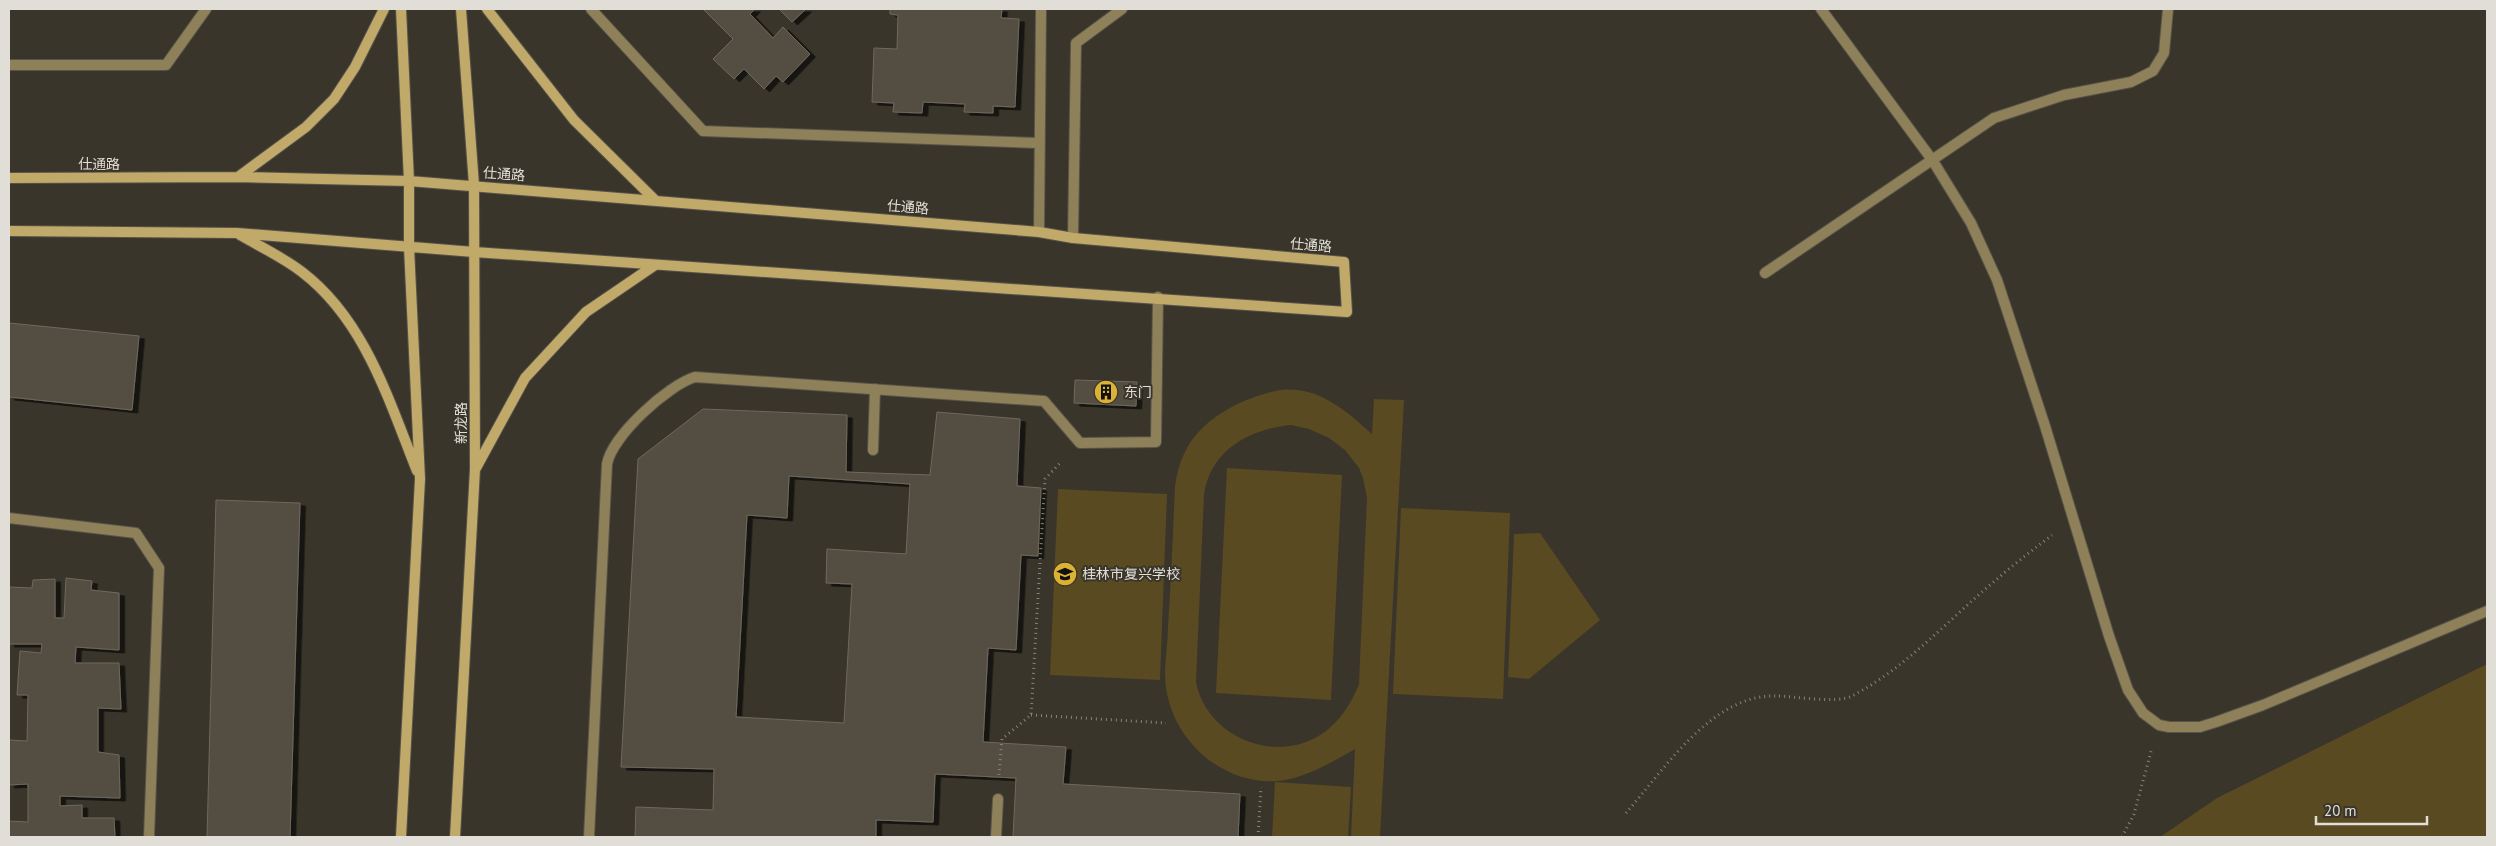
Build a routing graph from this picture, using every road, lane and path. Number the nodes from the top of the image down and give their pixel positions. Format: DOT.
graph roads {
  1 [pos="206,9"];
  2 [pos="384,9"];
  3 [pos="401,9"];
  4 [pos="461,9"];
  5 [pos="487,9"];
  6 [pos="591,9"];
  7 [pos="1041,9"];
  8 [pos="1122,9"];
  9 [pos="1821,9"];
  10 [pos="2168,9"];
  11 [pos="9,65"];
  12 [pos="1038,144"];
  13 [pos="1933,160"];
  14 [pos="238,177"];
  15 [pos="9,178"];
  16 [pos="409,181"];
  17 [pos="474,185"];
  18 [pos="654,199"];
  19 [pos="9,231"];
  20 [pos="1038,232"];
  21 [pos="237,233"];
  22 [pos="1073,238"];
  23 [pos="409,247"];
  24 [pos="474,252"];
  25 [pos="655,265"];
  26 [pos="1765,274"];
  27 [pos="1158,297"];
  28 [pos="875,389"];
  29 [pos="1080,443"];
  30 [pos="873,450"];
  31 [pos="475,469"];
  32 [pos="420,479"];
  33 [pos="9,518"];
  34 [pos="2072,519"];
  35 [pos="2487,611"];
  36 [pos="1031,715"];
  37 [pos="1166,723"];
  38 [pos="2159,725"];
  39 [pos="1261,787"];
  40 [pos="998,799"];
  41 [pos="1626,813"];
  42 [pos="149,837"];
  43 [pos="402,837"];
  44 [pos="455,837"];
  45 [pos="588,837"];
  46 [pos="996,837"];
  47 [pos="1258,837"];
  48 [pos="2122,837"];
  1 -- 11 [label="lane"];
  2 -- 14 [label="street"];
  3 -- 16 [label="street"];
  4 -- 17 [label="street, 新龙路"];
  5 -- 18 [label="street"];
  6 -- 12 [label="lane"];
  7 -- 12 [label="lane"];
  8 -- 22 [label="lane"];
  9 -- 13 [label="lane"];
  10 -- 13 [label="lane"];
  12 -- 20 [label="lane"];
  13 -- 26 [label="lane"];
  13 -- 34 [label="lane"];
  14 -- 15 [label="street, 仕通路"];
  14 -- 16 [label="street, 仕通路"];
  16 -- 17 [label="street, 仕通路"];
  16 -- 23 [label="street"];
  17 -- 18 [label="street, 仕通路"];
  17 -- 24 [label="street, 新龙路"];
  18 -- 20 [label="street, 仕通路"];
  19 -- 21 [label="street, 仕通路"];
  20 -- 22 [label="street, 仕通路"];
  21 -- 23 [label="street, 仕通路"];
  21 -- 32 [label="street"];
  22 -- 27 [label="street, 仕通路"];
  23 -- 24 [label="street, 仕通路"];
  23 -- 32 [label="street"];
  24 -- 25 [label="street, 仕通路"];
  24 -- 31 [label="street, 新龙路"];
  25 -- 27 [label="street, 仕通路"];
  25 -- 31 [label="street"];
  27 -- 29 [label="lane"];
  28 -- 29 [label="lane"];
  28 -- 30 [label="lane"];
  28 -- 45 [label="lane"];
  29 -- 36 [label="path"];
  31 -- 44 [label="street, 新龙路"];
  32 -- 43 [label="street"];
  33 -- 42 [label="lane"];
  34 -- 38 [label="lane"];
  34 -- 41 [label="path"];
  35 -- 38 [label="lane"];
  36 -- 37 [label="path"];
  36 -- 40 [label="path"];
  38 -- 48 [label="path"];
  39 -- 47 [label="path"];
  40 -- 46 [label="lane"];
}
